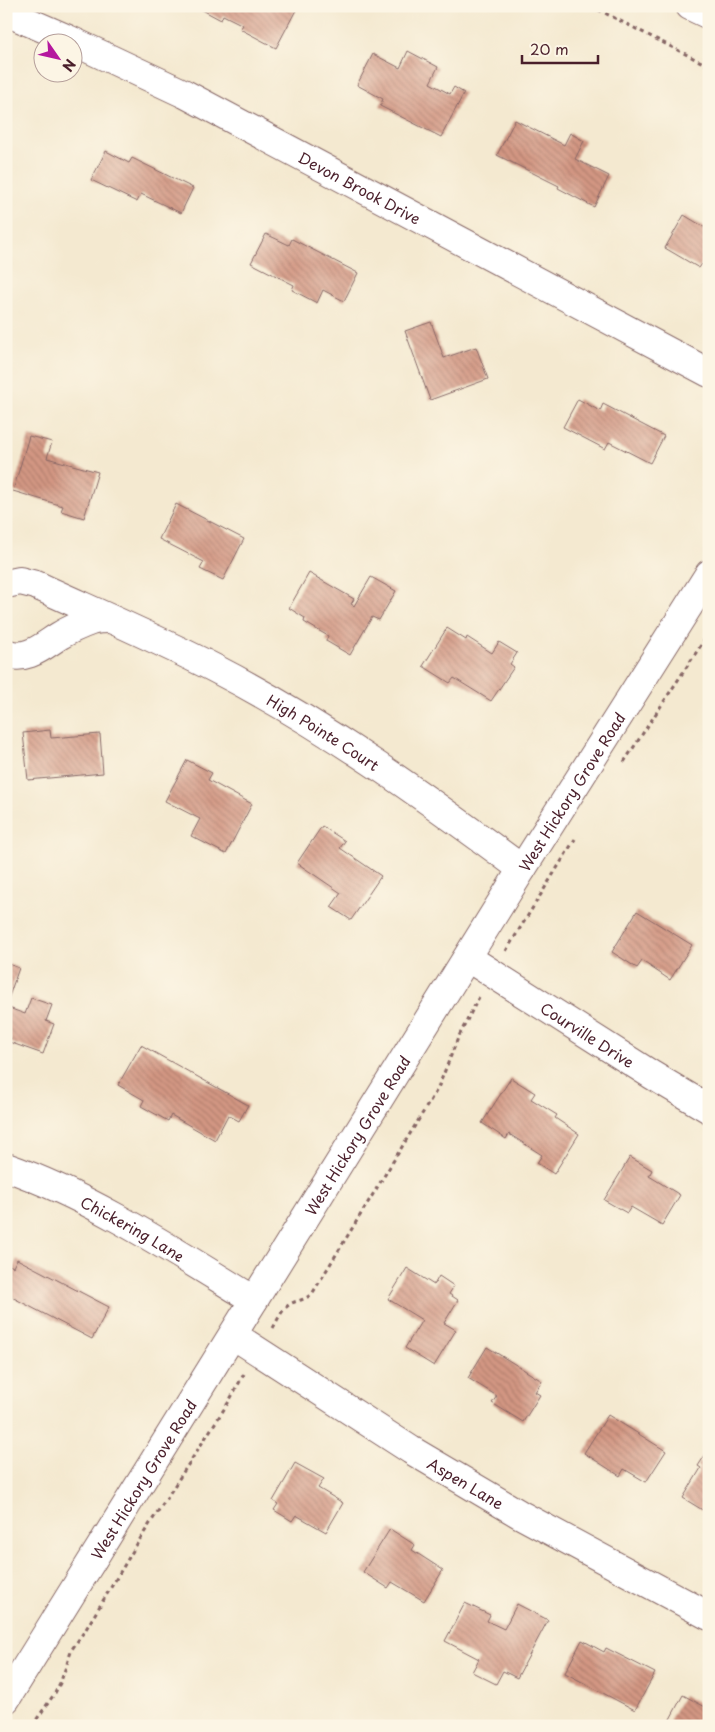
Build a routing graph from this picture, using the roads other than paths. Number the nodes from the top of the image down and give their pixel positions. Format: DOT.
graph roads {
  1 [pos="690,6"];
  2 [pos="6,12"];
  3 [pos="709,15"];
  4 [pos="709,373"];
  5 [pos="707,580"];
  6 [pos="6,584"];
  7 [pos="110,619"];
  8 [pos="6,653"];
  9 [pos="522,869"];
  10 [pos="468,958"];
  11 [pos="709,1109"];
  12 [pos="6,1167"];
  13 [pos="254,1300"];
  14 [pos="233,1336"];
  15 [pos="709,1616"];
  16 [pos="6,1699"];
  1 -- 3 [label="main road"];
  2 -- 4 [label="main road, Devon Brook Drive"];
  5 -- 9 [label="main road, West Hickory Grove Road"];
  6 -- 7 [label="main road, High Pointe Court"];
  7 -- 8 [label="main road"];
  7 -- 9 [label="main road, High Pointe Court"];
  9 -- 10 [label="main road, West Hickory Grove Road"];
  10 -- 11 [label="main road, Courville Drive"];
  10 -- 13 [label="main road, West Hickory Grove Road"];
  12 -- 13 [label="main road, Chickering Lane"];
  13 -- 14 [label="main road, West Hickory Grove Road"];
  14 -- 15 [label="main road, Aspen Lane"];
  14 -- 16 [label="main road, West Hickory Grove Road"];
}
